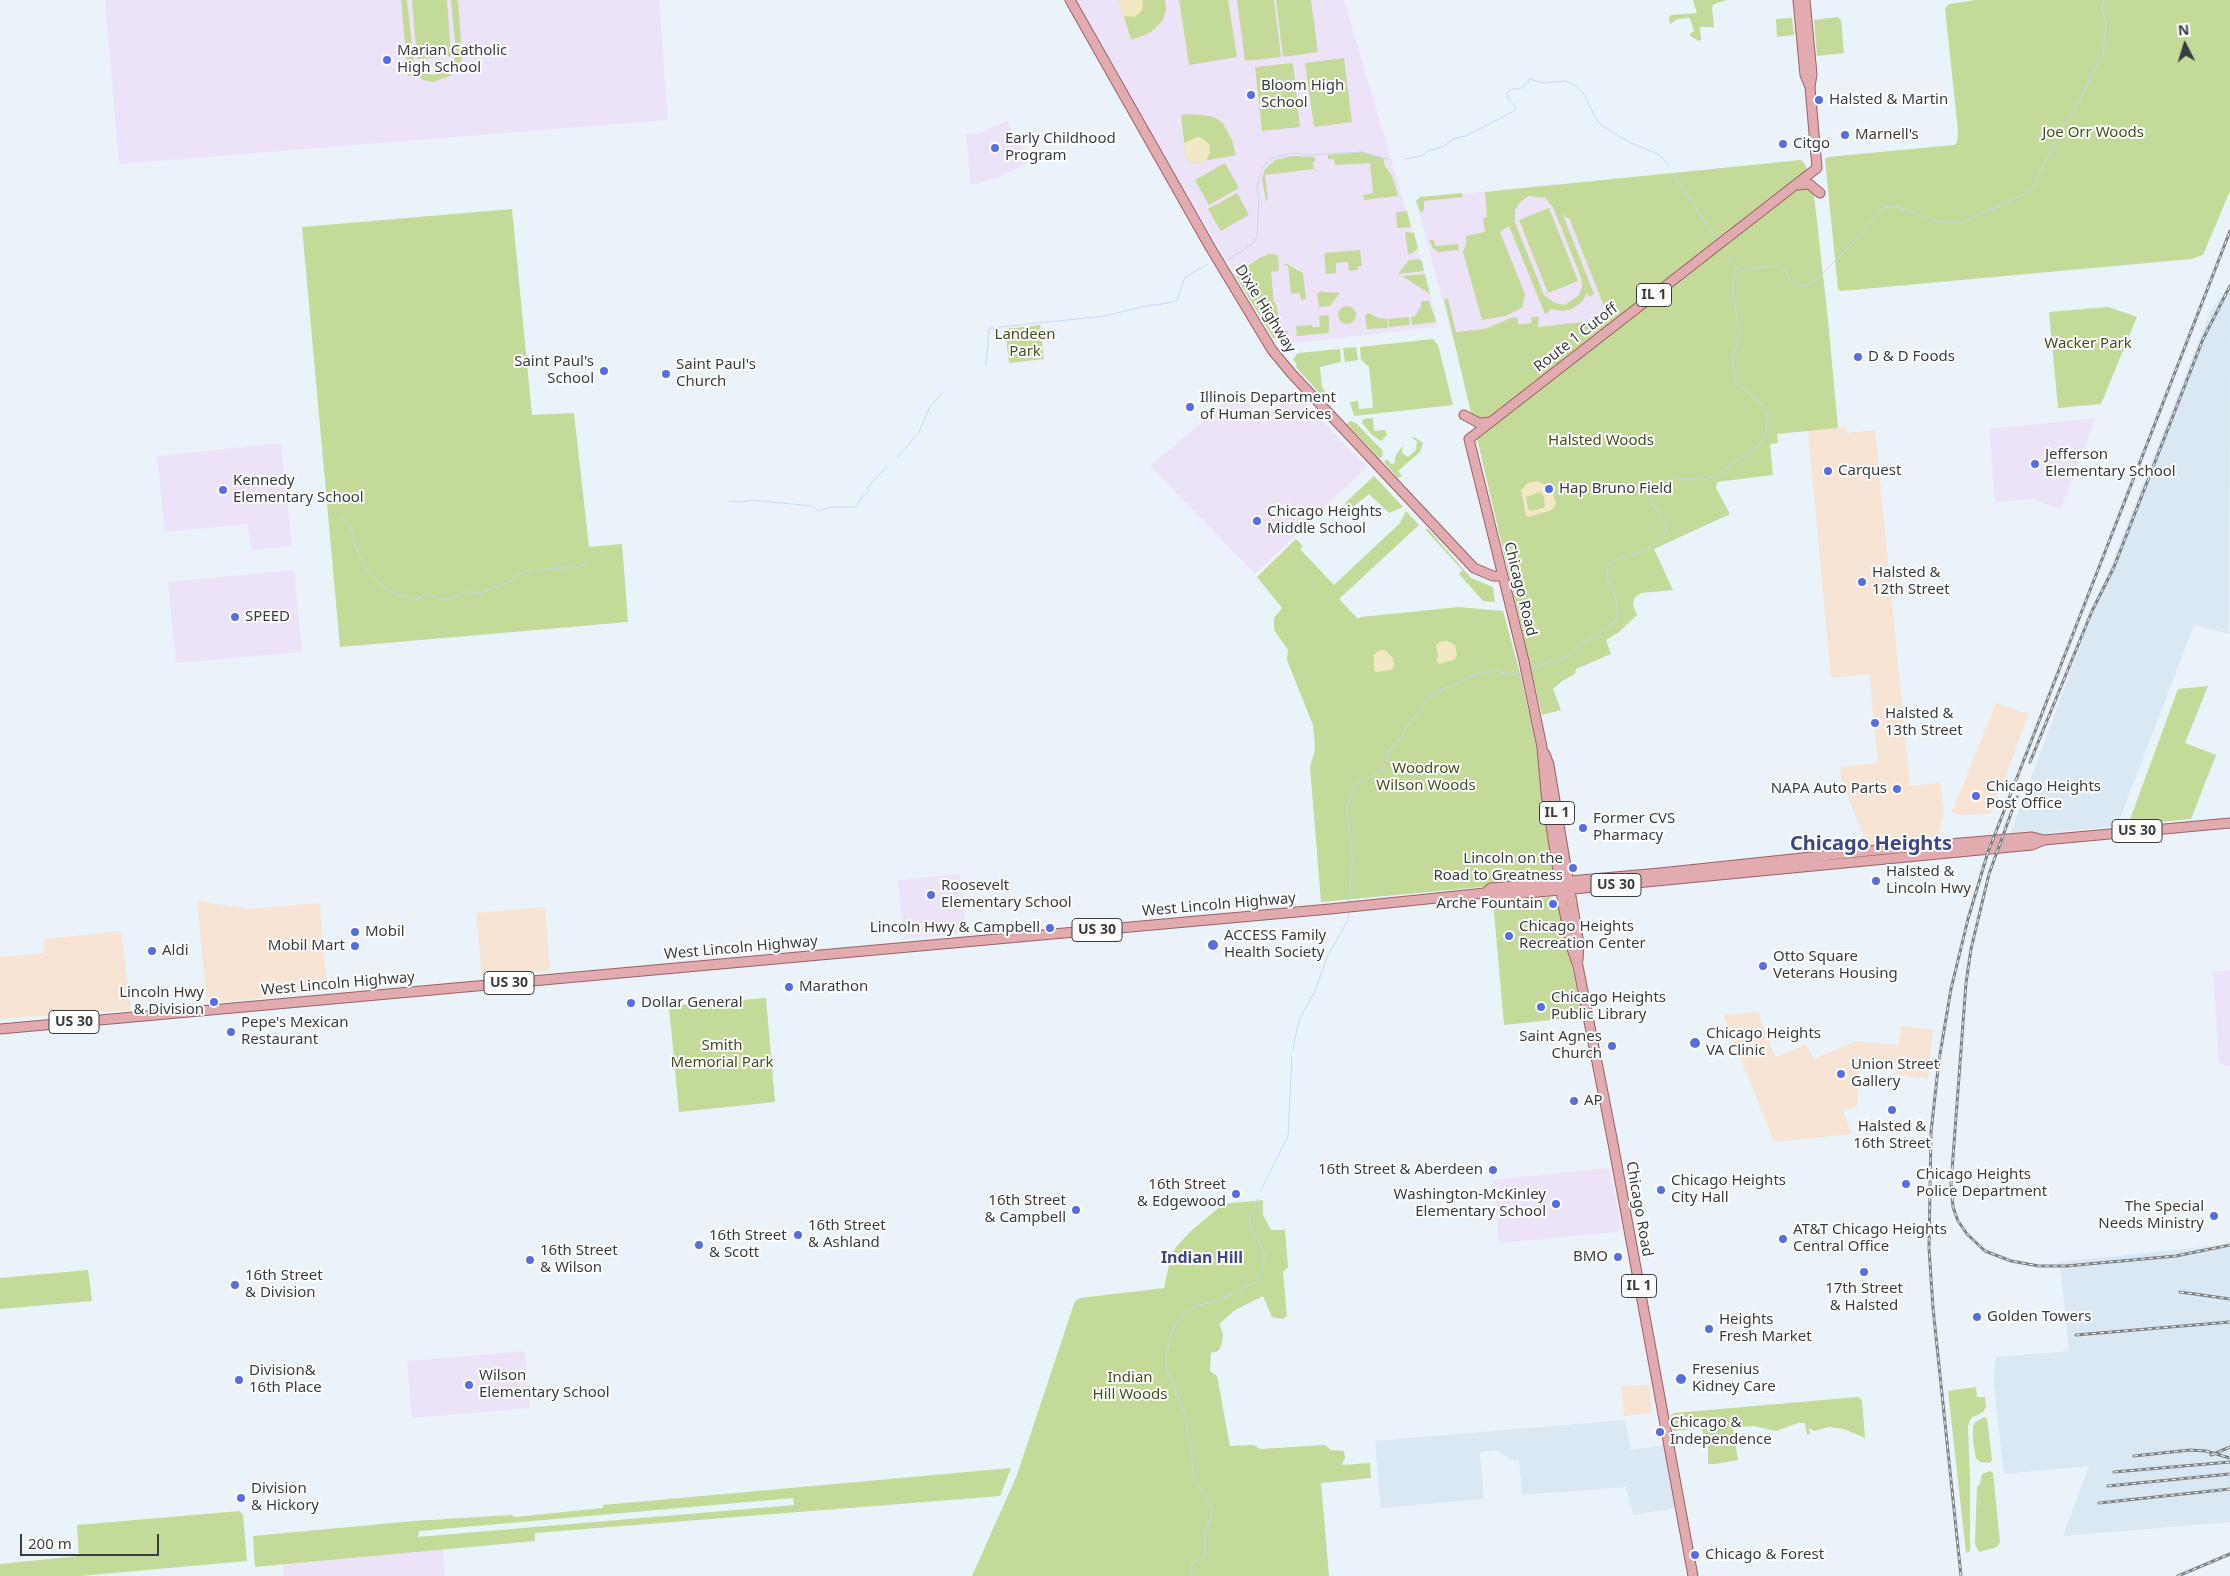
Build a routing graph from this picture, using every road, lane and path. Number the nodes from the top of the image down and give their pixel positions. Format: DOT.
graph roads {
  1 [pos="1070,0"];
  2 [pos="1798,0"];
  3 [pos="1805,0"];
  4 [pos="1810,87"];
  5 [pos="1794,186"];
  6 [pos="1820,193"];
  7 [pos="1464,415"];
  8 [pos="1491,422"];
  9 [pos="1469,438"];
  10 [pos="1502,576"];
  11 [pos="2230,823"];
  12 [pos="2044,840"];
  13 [pos="1565,886"];
  14 [pos="0,1029"];
  15 [pos="1693,1576"];
  1 -- 10 [label="main road, Dixie Highway"];
  2 -- 4 [label="main road, IL 1"];
  3 -- 4 [label="main road, IL 1"];
  4 -- 5 [label="main road, Route 1 Cutoff / IL 1"];
  5 -- 6 [label="main road"];
  5 -- 8 [label="main road, Route 1 Cutoff / IL 1"];
  7 -- 8 [label="main road"];
  8 -- 9 [label="main road, Route 1 Cutoff / IL 1"];
  9 -- 10 [label="main road, Chicago Road / IL 1"];
  10 -- 13 [label="main road, Chicago Road / IL 1"];
  11 -- 12 [label="main road, US 30"];
  12 -- 13 [label="main road, US 30"];
  12 -- 13 [label="main road, US 30"];
  13 -- 14 [label="main road, West Lincoln Highway / US 30"];
  13 -- 15 [label="main road, Chicago Road / IL 1"];
}
